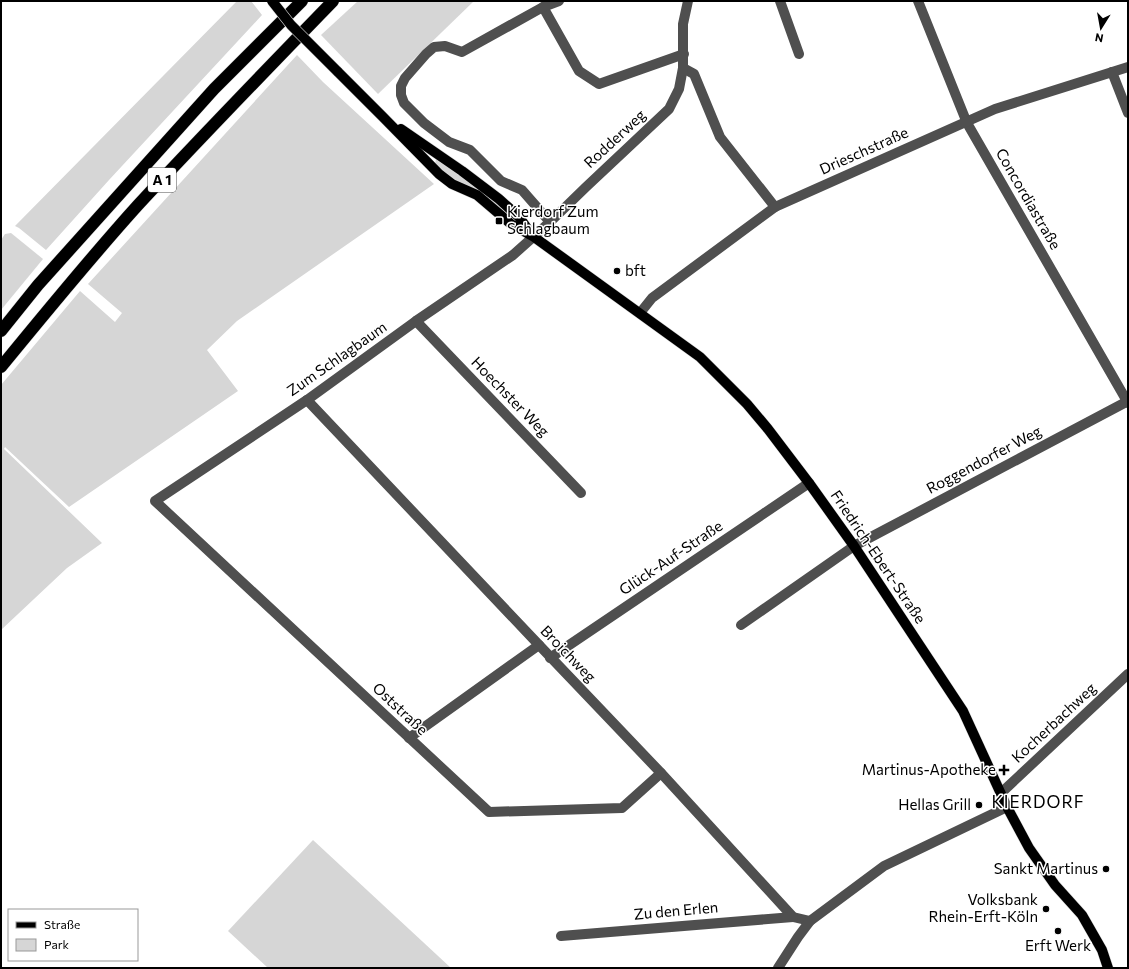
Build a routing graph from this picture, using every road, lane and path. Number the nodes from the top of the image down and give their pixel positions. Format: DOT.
graph roads {
  1 [pos="272,1"];
  2 [pos="302,1"];
  3 [pos="333,1"];
  4 [pos="559,1"];
  5 [pos="688,1"];
  6 [pos="780,1"];
  7 [pos="918,1"];
  8 [pos="543,7"];
  9 [pos="684,54"];
  10 [pos="799,54"];
  11 [pos="1128,67"];
  12 [pos="683,68"];
  13 [pos="1112,72"];
  14 [pos="1128,113"];
  15 [pos="383,117"];
  16 [pos="967,122"];
  17 [pos="775,207"];
  18 [pos="550,222"];
  19 [pos="534,237"];
  20 [pos="640,313"];
  21 [pos="416,321"];
  22 [pos="1,331"];
  23 [pos="1,367"];
  24 [pos="307,400"];
  25 [pos="1128,402"];
  26 [pos="809,483"];
  27 [pos="582,493"];
  28 [pos="155,501"];
  29 [pos="854,546"];
  30 [pos="741,625"];
  31 [pos="539,646"];
  32 [pos="550,658"];
  33 [pos="1128,674"];
  34 [pos="409,738"];
  35 [pos="661,773"];
  36 [pos="1002,793"];
  37 [pos="1007,807"];
  38 [pos="793,917"];
  39 [pos="810,921"];
  40 [pos="561,936"];
  41 [pos="778,968"];
  42 [pos="1108,968"];
  1 -- 15 [label="main road, Friedrich-Ebert-Straße, bridge"];
  2 -- 22 [label="highway, A 1"];
  3 -- 23 [label="highway, A 1"];
  4 -- 8 [label="street"];
  5 -- 9 [label="street, Rodderweg"];
  6 -- 10 [label="street"];
  7 -- 16 [label="street, Concordiastraße"];
  8 -- 9 [label="street"];
  8 -- 18 [label="street"];
  9 -- 12 [label="street, Rodderweg"];
  11 -- 13 [label="street, Drieschstraße"];
  12 -- 17 [label="street"];
  12 -- 18 [label="street, Rodderweg"];
  13 -- 14 [label="street"];
  13 -- 16 [label="street, Drieschstraße"];
  15 -- 19 [label="main road, Friedrich-Ebert-Straße"];
  15 -- 19 [label="main road, Friedrich-Ebert-Straße"];
  16 -- 17 [label="street, Drieschstraße"];
  16 -- 25 [label="street, Concordiastraße"];
  17 -- 20 [label="street, Drieschstraße"];
  18 -- 19 [label="street, Rodderweg"];
  19 -- 20 [label="main road, Friedrich-Ebert-Straße"];
  19 -- 21 [label="street, Zum Schlagbaum"];
  20 -- 26 [label="main road, Friedrich-Ebert-Straße"];
  21 -- 24 [label="street, Zum Schlagbaum"];
  21 -- 27 [label="street, Hoechster Weg"];
  24 -- 28 [label="street, Zum Schlagbaum"];
  24 -- 31 [label="street, Broichweg"];
  25 -- 29 [label="street, Roggendorfer Weg"];
  26 -- 29 [label="main road, Friedrich-Ebert-Straße"];
  26 -- 32 [label="street, Glück-Auf-Straße"];
  28 -- 34 [label="street, Oststraße"];
  29 -- 30 [label="street, Roggendorfer Weg"];
  29 -- 36 [label="main road, Friedrich-Ebert-Straße"];
  31 -- 32 [label="street, Broichweg"];
  31 -- 34 [label="street"];
  32 -- 35 [label="street, Broichweg"];
  33 -- 36 [label="street, Kocherbachweg"];
  34 -- 35 [label="street, Oststraße"];
  35 -- 38 [label="street, Broichweg"];
  36 -- 37 [label="main road, Friedrich-Ebert-Straße"];
  37 -- 39 [label="street"];
  37 -- 42 [label="main road, Friedrich-Ebert-Straße"];
  38 -- 39 [label="street"];
  38 -- 40 [label="street, Zu den Erlen"];
  39 -- 41 [label="street"];
}
